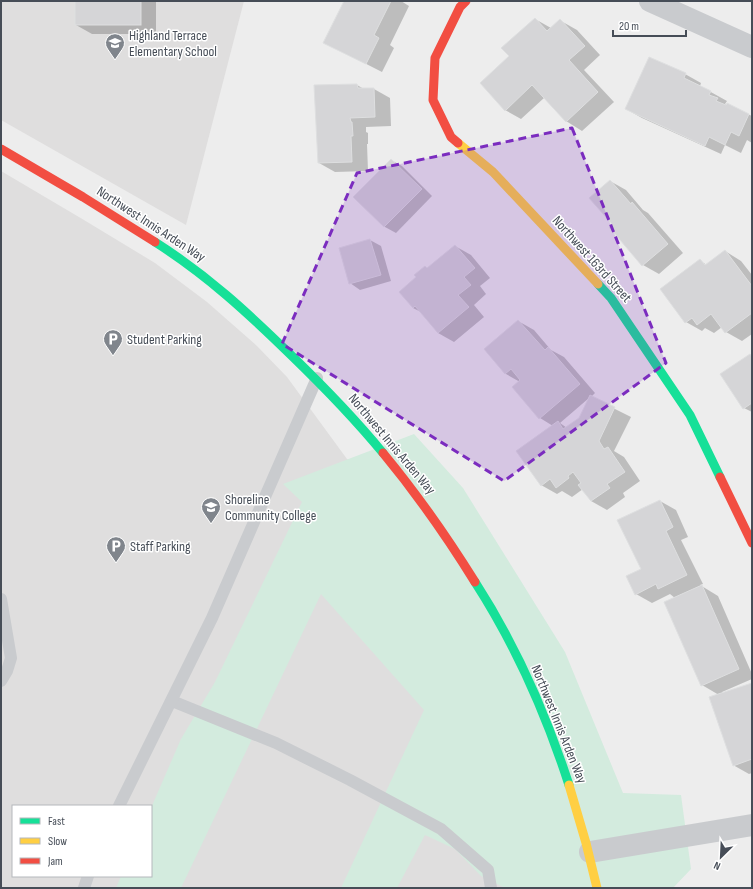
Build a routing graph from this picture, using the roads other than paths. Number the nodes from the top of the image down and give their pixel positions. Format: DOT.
graph roads {
  1 [pos="650,1"];
  2 [pos="463,4"];
  3 [pos="752,47"];
  4 [pos="1,149"];
  5 [pos="317,378"];
  6 [pos="752,543"];
  7 [pos="1,599"];
  8 [pos="1,681"];
  9 [pos="172,701"];
  10 [pos="120,805"];
  11 [pos="752,825"];
  12 [pos="590,852"];
  13 [pos="88,877"];
  14 [pos="84,888"];
  15 [pos="491,888"];
  16 [pos="597,888"];
  1 -- 3 [label="street"];
  2 -- 6 [label="street, Northwest 163rd Street"];
  4 -- 5 [label="street, Northwest Innis Arden Way"];
  5 -- 9 [label="lane"];
  5 -- 12 [label="street, Northwest Innis Arden Way"];
  7 -- 8 [label="lane"];
  9 -- 10 [label="lane"];
  9 -- 15 [label="lane"];
  11 -- 12 [label="street"];
  12 -- 16 [label="street, Northwest Innis Arden Way"];
  13 -- 14 [label="lane"];
}
